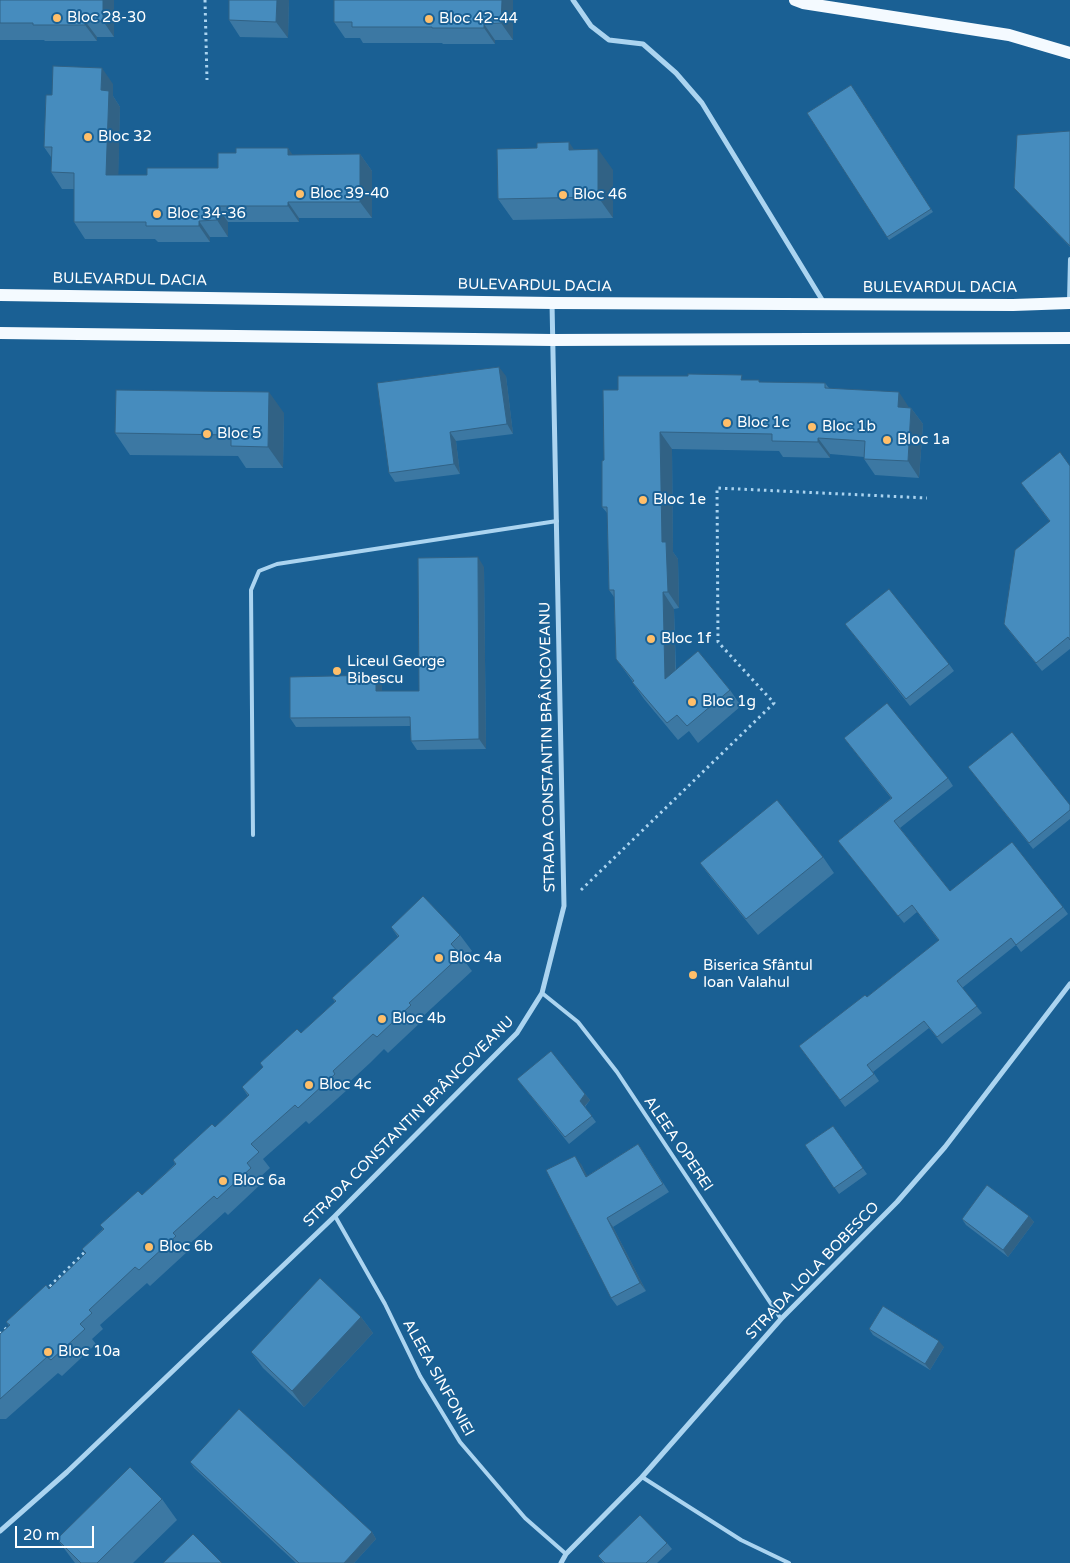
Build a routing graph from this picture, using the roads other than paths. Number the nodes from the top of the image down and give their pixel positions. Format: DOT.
graph roads {
  1 [pos="573,0"];
  2 [pos="795,0"];
  3 [pos="1070,53"];
  4 [pos="1070,259"];
  5 [pos="0,295"];
  6 [pos="552,303"];
  7 [pos="1069,303"];
  8 [pos="824,304"];
  9 [pos="0,333"];
  10 [pos="1070,338"];
  11 [pos="552,340"];
  12 [pos="557,521"];
  13 [pos="253,835"];
  14 [pos="1070,984"];
  15 [pos="542,993"];
  16 [pos="335,1216"];
  17 [pos="781,1319"];
  18 [pos="642,1478"];
  19 [pos="0,1531"];
  20 [pos="566,1554"];
  21 [pos="561,1563"];
  22 [pos="790,1563"];
  1 -- 8 [label="street"];
  2 -- 3 [label="main road"];
  4 -- 7 [label="lane"];
  5 -- 6 [label="main road, BULEVARDUL DACIA"];
  6 -- 8 [label="main road, BULEVARDUL DACIA"];
  6 -- 11 [label="street, STRADA CONSTANTIN BRÂNCOVEANU"];
  7 -- 8 [label="main road, BULEVARDUL DACIA"];
  9 -- 11 [label="main road"];
  10 -- 11 [label="main road"];
  11 -- 12 [label="street, STRADA CONSTANTIN BRÂNCOVEANU"];
  12 -- 13 [label="lane"];
  12 -- 15 [label="street, STRADA CONSTANTIN BRÂNCOVEANU"];
  14 -- 17 [label="street, STRADA LOLA BOBESCO"];
  15 -- 16 [label="street, STRADA CONSTANTIN BRÂNCOVEANU"];
  15 -- 17 [label="lane, ALEEA OPEREI"];
  16 -- 19 [label="street, STRADA CONSTANTIN BRÂNCOVEANU"];
  16 -- 20 [label="lane, ALEEA SINFONIEI"];
  17 -- 18 [label="street, STRADA LOLA BOBESCO"];
  18 -- 20 [label="street, STRADA LOLA BOBESCO"];
  18 -- 22 [label="lane"];
  20 -- 21 [label="street, STRADA LOLA BOBESCO"];
}
